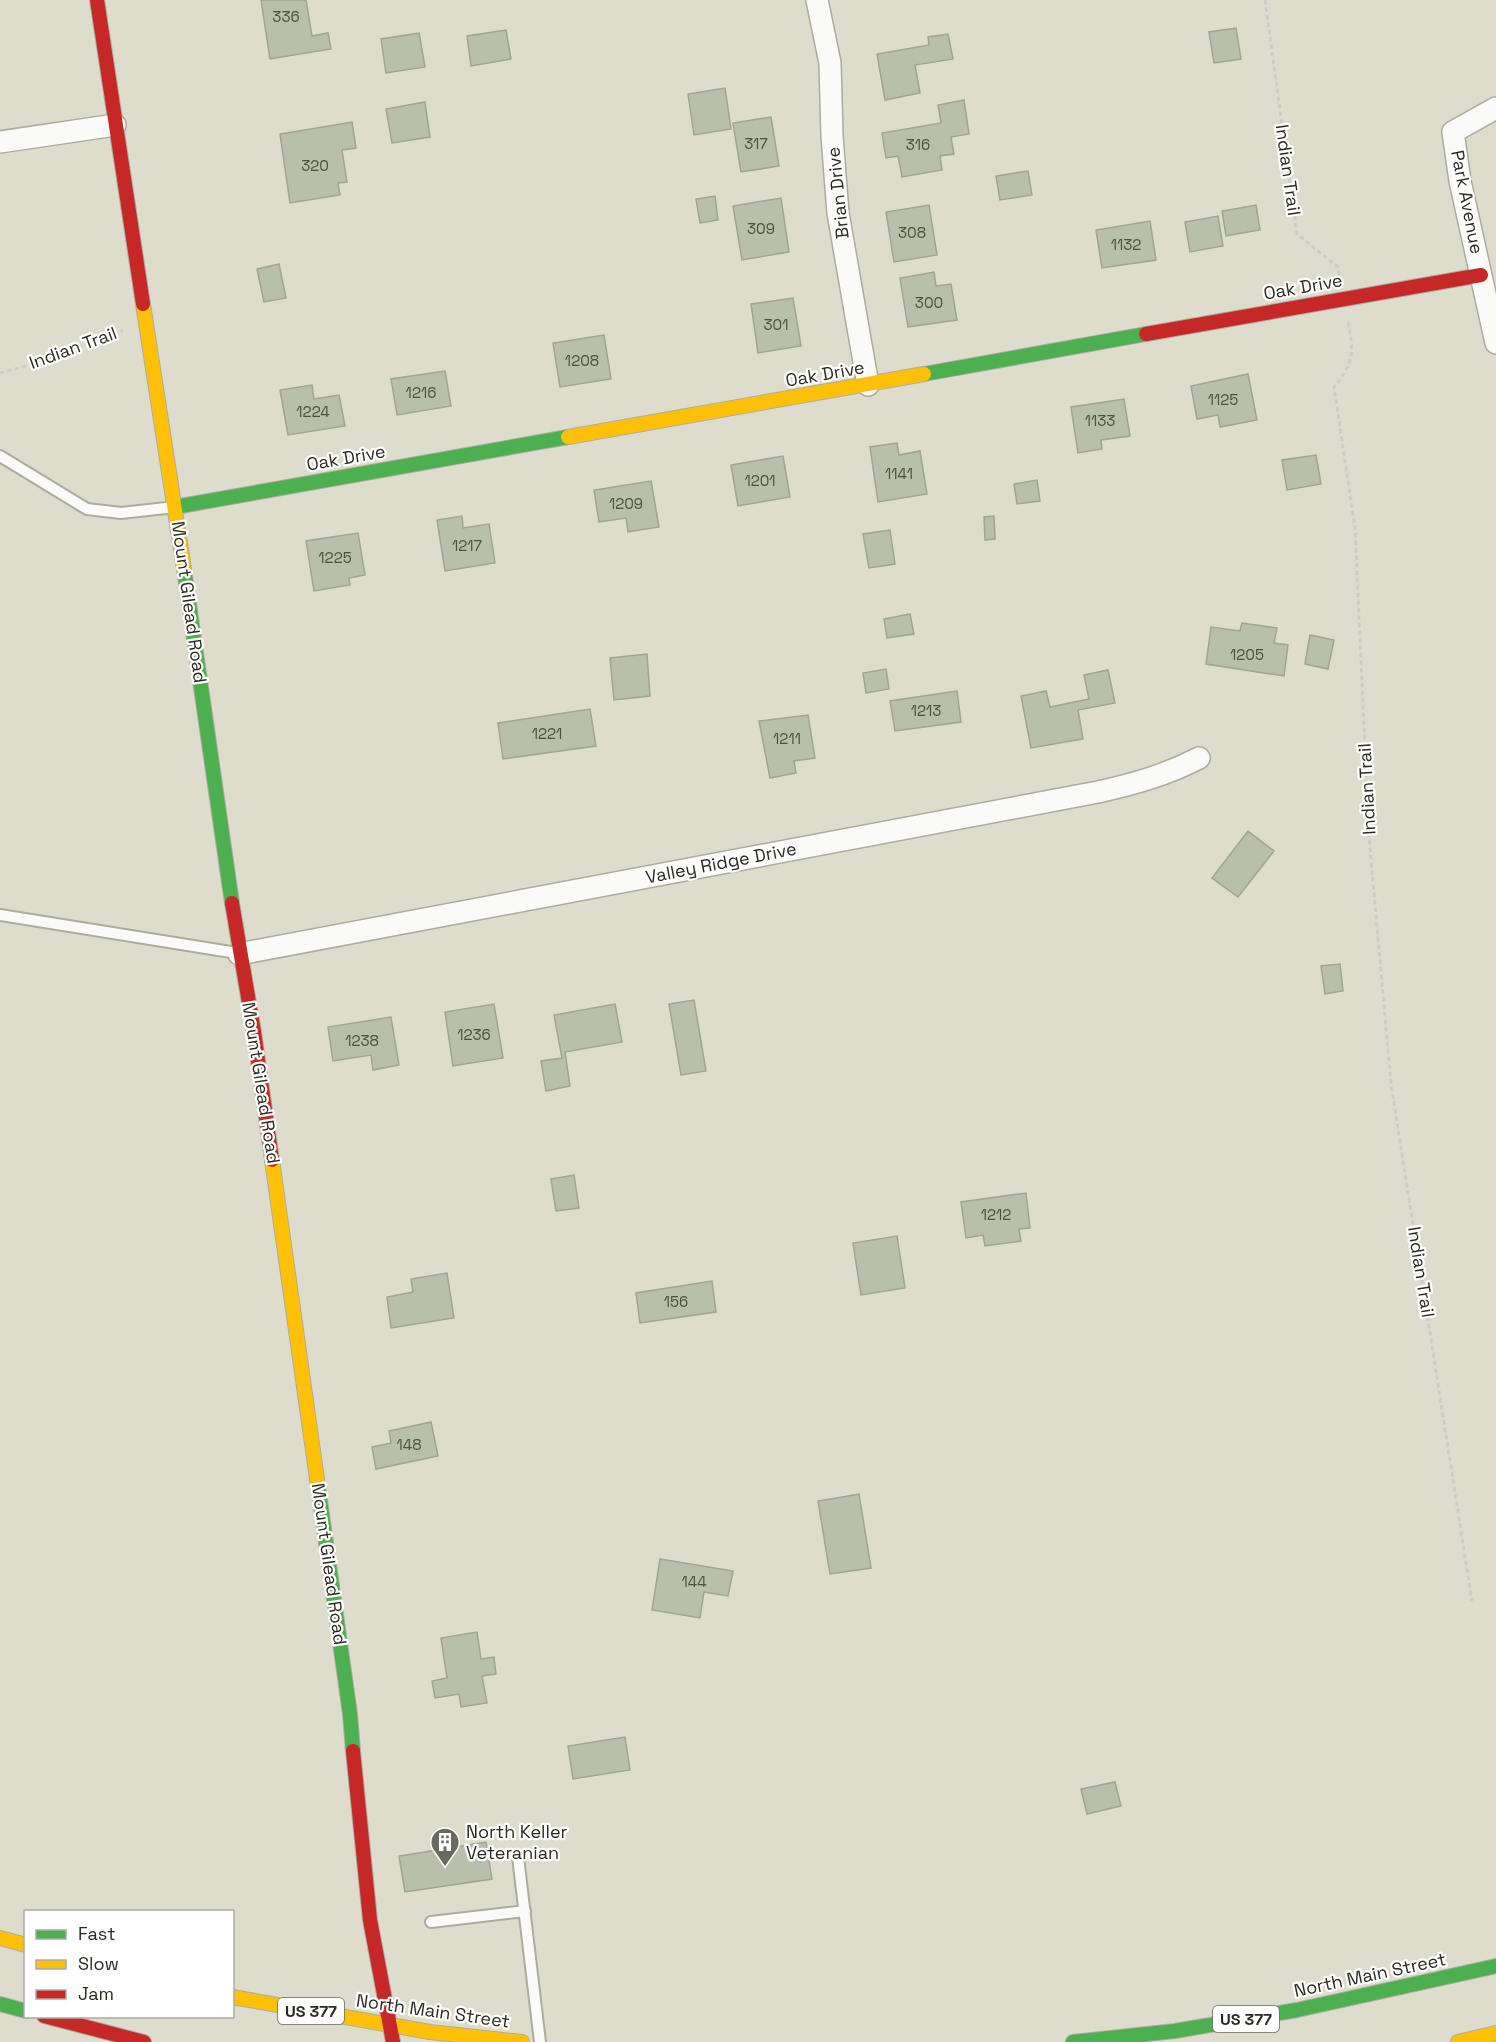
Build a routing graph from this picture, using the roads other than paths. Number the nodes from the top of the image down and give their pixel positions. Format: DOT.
graph roads {
  1 [pos="97,0"];
  2 [pos="817,0"];
  3 [pos="1496,108"];
  4 [pos="115,125"];
  5 [pos="0,142"];
  6 [pos="1481,275"];
  7 [pos="1496,343"];
  8 [pos="868,385"];
  9 [pos="0,456"];
  10 [pos="175,507"];
  11 [pos="1199,758"];
  12 [pos="0,915"];
  13 [pos="239,954"];
  14 [pos="518,1857"];
  15 [pos="525,1911"];
  16 [pos="431,1922"];
  17 [pos="0,1938"];
  18 [pos="24,1944"];
  19 [pos="1496,1966"];
  20 [pos="234,1997"];
  21 [pos="0,2004"];
  22 [pos="24,2010"];
  23 [pos="52,2018"];
  24 [pos="389,2025"];
  25 [pos="1496,2032"];
  26 [pos="144,2042"];
  27 [pos="393,2042"];
  28 [pos="522,2042"];
  29 [pos="540,2042"];
  30 [pos="1074,2042"];
  31 [pos="1458,2042"];
  1 -- 4 [label="main road, Mount Gilead Road"];
  2 -- 8 [label="street, Brian Drive"];
  3 -- 6 [label="street, Park Avenue"];
  4 -- 5 [label="street"];
  4 -- 10 [label="main road, Mount Gilead Road"];
  6 -- 7 [label="street, Park Avenue"];
  6 -- 8 [label="main road, Oak Drive"];
  8 -- 10 [label="main road, Oak Drive"];
  9 -- 10 [label="lane"];
  10 -- 13 [label="main road, Mount Gilead Road"];
  11 -- 13 [label="street, Valley Ridge Drive"];
  12 -- 13 [label="lane"];
  13 -- 24 [label="main road, Mount Gilead Road"];
  14 -- 15 [label="lane"];
  15 -- 16 [label="lane"];
  15 -- 29 [label="lane"];
  17 -- 18 [label="main road"];
  19 -- 30 [label="main road, North Main Street / US 377"];
  20 -- 24 [label="main road, North Main Street / US 377"];
  21 -- 22 [label="main road"];
  23 -- 26 [label="main road"];
  24 -- 27 [label="main road, Mount Gilead Road"];
  24 -- 28 [label="main road, North Main Street / US 377"];
  25 -- 31 [label="main road"];
}
